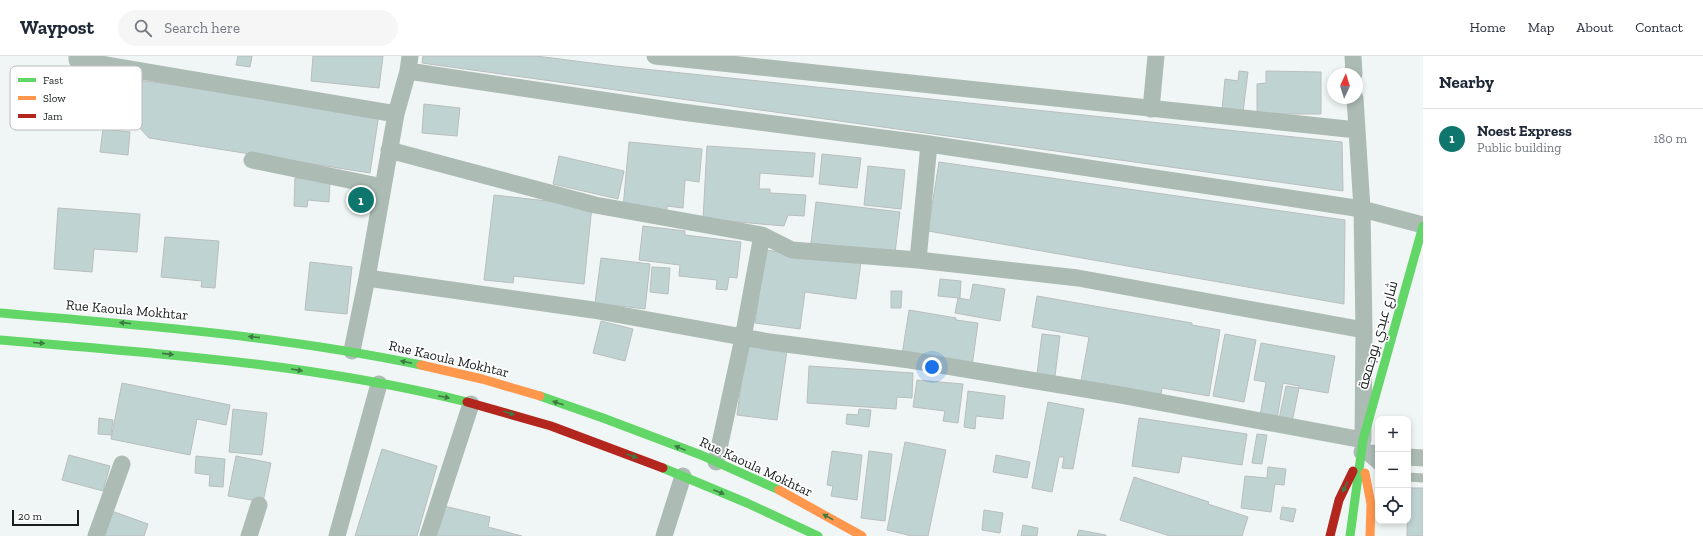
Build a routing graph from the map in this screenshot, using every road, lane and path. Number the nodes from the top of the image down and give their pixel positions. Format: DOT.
graph roads {
  1 [pos="77,56"];
  2 [pos="656,56"];
  3 [pos="1156,56"];
  4 [pos="1353,56"];
  5 [pos="409,64"];
  6 [pos="112,66"];
  7 [pos="1354,68"];
  8 [pos="142,71"];
  9 [pos="1355,104"];
  10 [pos="1151,109"];
  11 [pos="396,114"];
  12 [pos="1357,130"];
  13 [pos="929,144"];
  14 [pos="389,150"];
  15 [pos="252,160"];
  16 [pos="383,187"];
  17 [pos="1362,210"];
  18 [pos="1423,226"];
  19 [pos="762,235"];
  20 [pos="918,260"];
  21 [pos="367,278"];
  22 [pos="0,313"];
  23 [pos="1364,330"];
  24 [pos="743,338"];
  25 [pos="0,340"];
  26 [pos="352,351"];
  27 [pos="379,384"];
  28 [pos="472,404"];
  29 [pos="1368,449"];
  30 [pos="1411,457"];
  31 [pos="1423,458"];
  32 [pos="1375,461"];
  33 [pos="716,462"];
  34 [pos="122,464"];
  35 [pos="683,476"];
  36 [pos="1411,477"];
  37 [pos="1423,478"];
  38 [pos="259,505"];
  39 [pos="96,536"];
  40 [pos="249,536"];
  41 [pos="337,536"];
  42 [pos="428,536"];
  43 [pos="664,536"];
  44 [pos="818,536"];
  45 [pos="862,536"];
  46 [pos="1330,536"];
  47 [pos="1350,536"];
  48 [pos="1370,536"];
  1 -- 6 [label="street"];
  2 -- 10 [label="street"];
  3 -- 10 [label="street"];
  4 -- 7 [label="street"];
  5 -- 11 [label="street"];
  5 -- 13 [label="street"];
  8 -- 11 [label="street"];
  9 -- 12 [label="street"];
  10 -- 12 [label="street"];
  11 -- 14 [label="street"];
  12 -- 17 [label="street"];
  13 -- 17 [label="street"];
  13 -- 20 [label="street"];
  14 -- 16 [label="street"];
  14 -- 19 [label="street"];
  15 -- 16 [label="street"];
  16 -- 21 [label="street"];
  17 -- 18 [label="street"];
  17 -- 23 [label="street"];
  18 -- 29 [label="main road, شارع عبدي بوجمعة"];
  19 -- 20 [label="street"];
  19 -- 24 [label="street"];
  20 -- 23 [label="street"];
  21 -- 24 [label="street"];
  21 -- 26 [label="street"];
  26 -- 22 [label="main road, Rue Kaoula Mokhtar, one-way"];
  23 -- 29 [label="street"];
  24 -- 29 [label="street"];
  24 -- 33 [label="street"];
  25 -- 27 [label="main road, one-way"];
  33 -- 26 [label="main road, Rue Kaoula Mokhtar, one-way"];
  27 -- 28 [label="main road, one-way"];
  27 -- 41 [label="street"];
  28 -- 35 [label="main road, one-way"];
  28 -- 42 [label="street"];
  29 -- 32 [label="lane"];
  29 -- 46 [label="main road, one-way"];
  29 -- 47 [label="main road"];
  29 -- 48 [label="main road"];
  30 -- 31 [label="street"];
  45 -- 33 [label="main road, Rue Kaoula Mokhtar, one-way"];
  34 -- 39 [label="street"];
  35 -- 43 [label="street"];
  35 -- 44 [label="main road, one-way"];
  36 -- 37 [label="lane"];
  38 -- 40 [label="street"];
}
